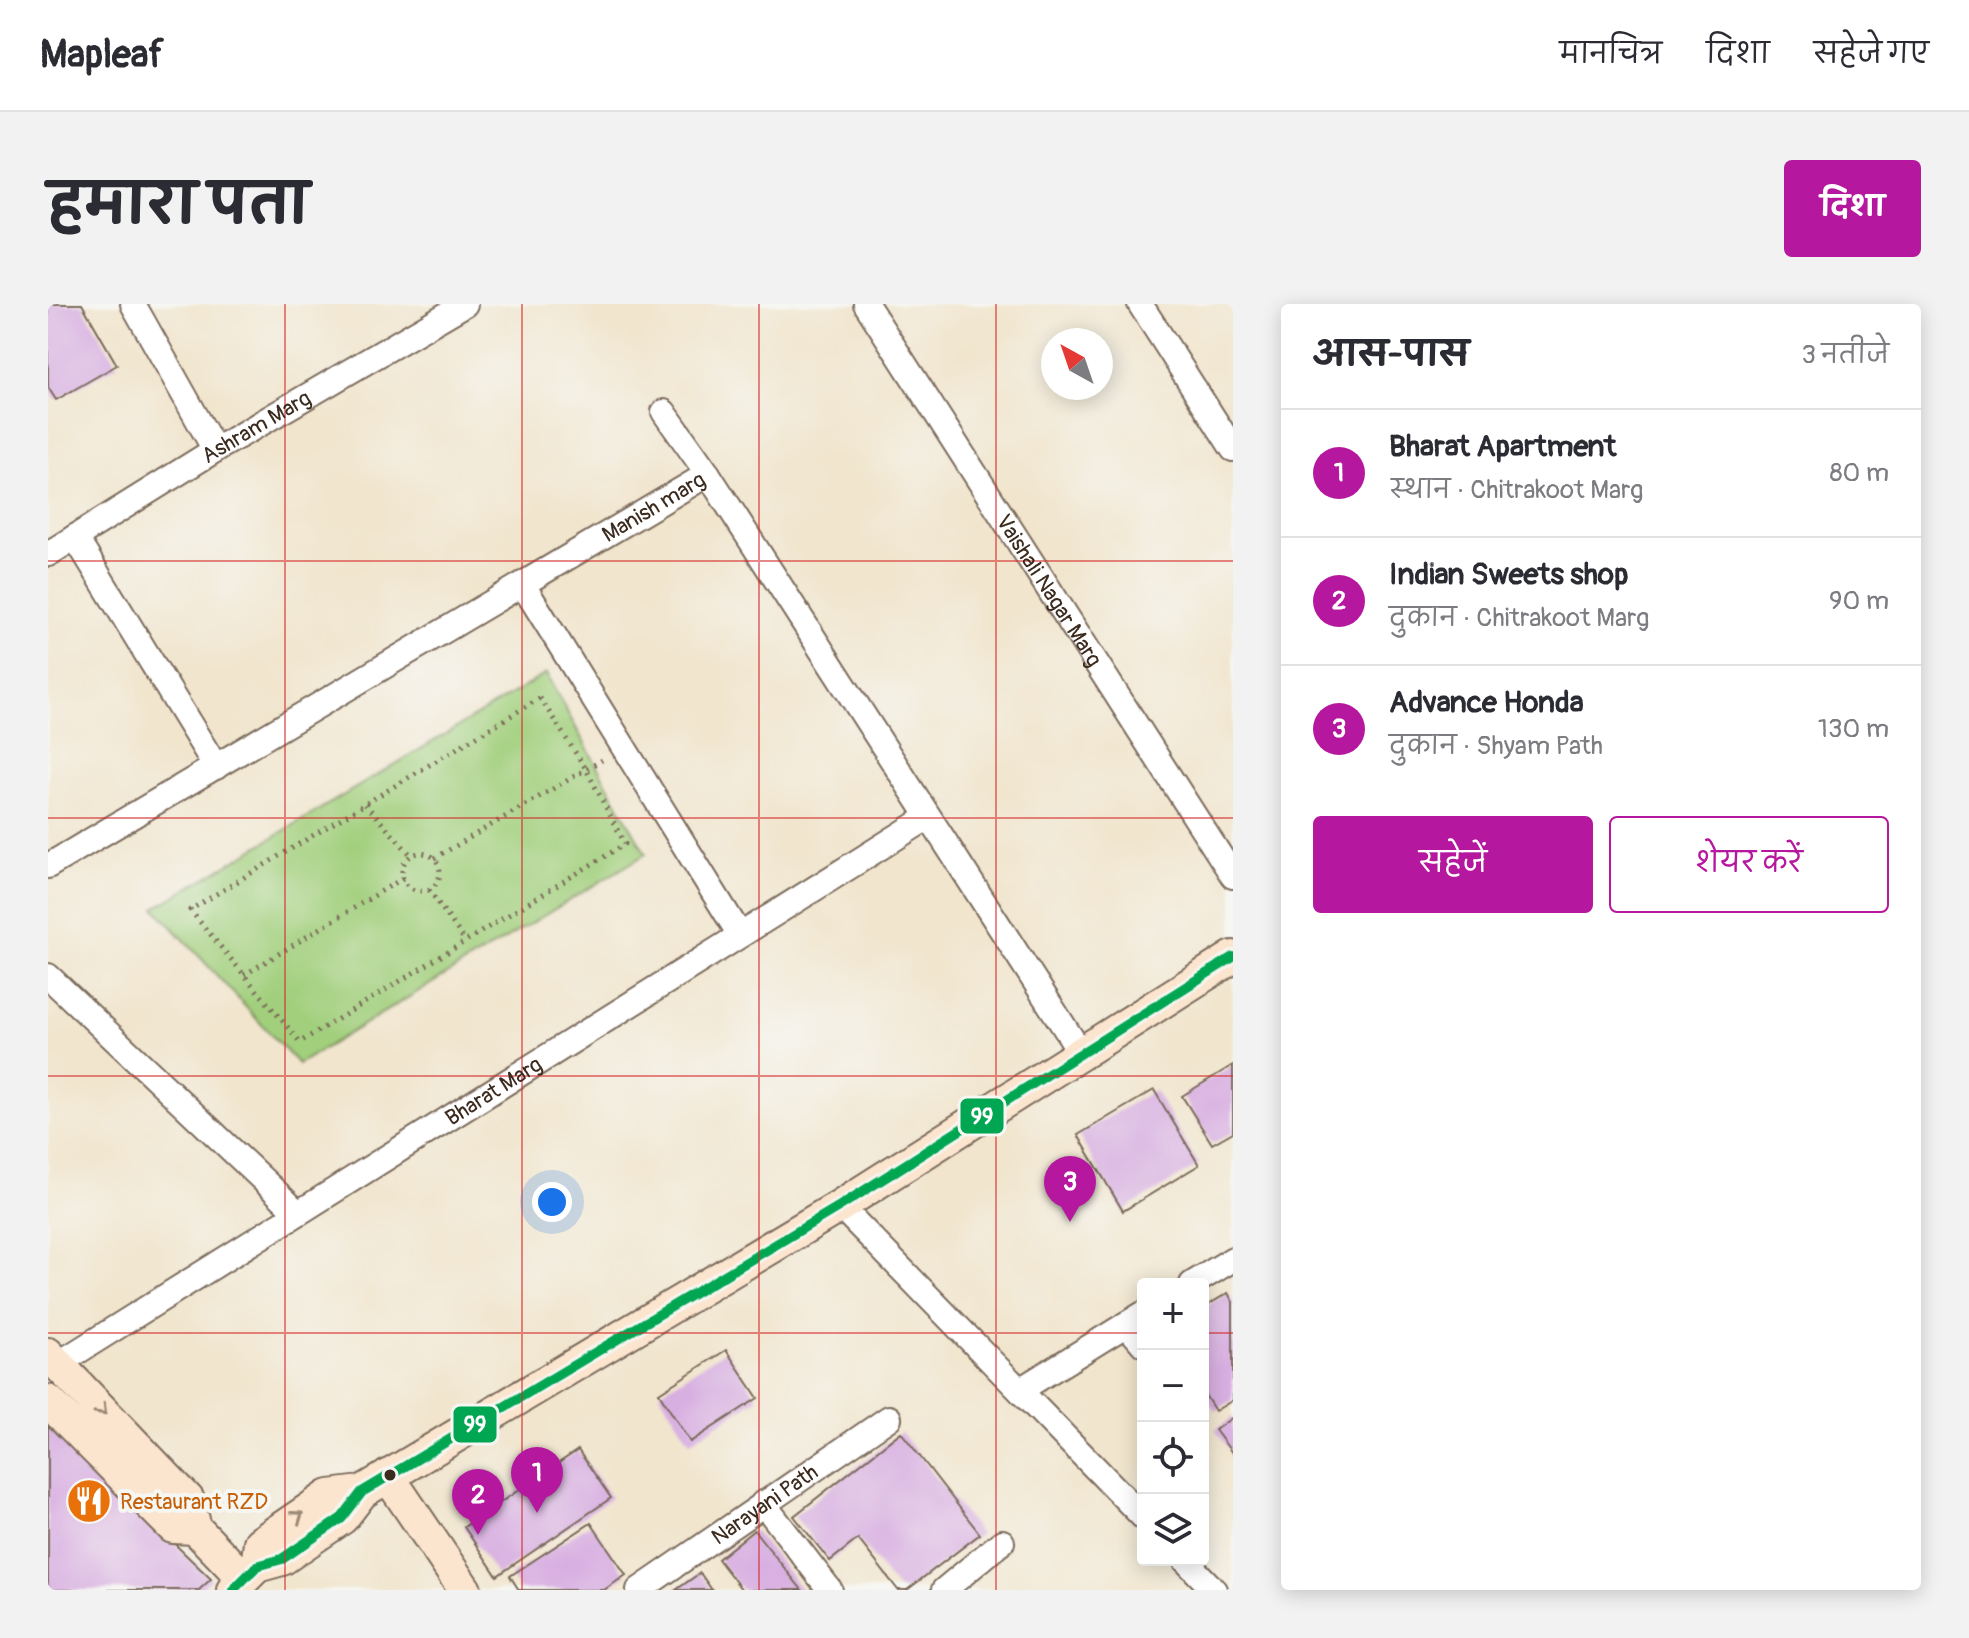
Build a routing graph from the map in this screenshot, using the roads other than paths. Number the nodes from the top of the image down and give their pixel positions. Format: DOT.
graph roads {
  1 [pos="133,304"];
  2 [pos="465,304"];
  3 [pos="866,304"];
  4 [pos="1140,304"];
  5 [pos="425,314"];
  6 [pos="664,412"];
  7 [pos="1233,449"];
  8 [pos="215,450"];
  9 [pos="708,474"];
  10 [pos="75,537"];
  11 [pos="48,554"];
  12 [pos="523,585"];
  13 [pos="216,767"];
  14 [pos="927,818"];
  15 [pos="48,866"];
  16 [pos="1233,876"];
  17 [pos="740,935"];
  18 [pos="1233,957"];
  19 [pos="48,976"];
  20 [pos="1081,1053"];
  21 [pos="840,1206"];
  22 [pos="297,1212"];
  23 [pos="1233,1259"];
  24 [pos="1202,1278"];
  25 [pos="1135,1319"];
  26 [pos="53,1359"];
  27 [pos="1020,1390"];
  28 [pos="48,1401"];
  29 [pos="889,1418"];
  30 [pos="375,1484"];
  31 [pos="763,1503"];
  32 [pos="1137,1511"];
  33 [pos="195,1528"];
  34 [pos="1002,1542"];
  35 [pos="1191,1566"];
  36 [pos="245,1578"];
  37 [pos="465,1590"];
  38 [pos="639,1590"];
  39 [pos="830,1590"];
  40 [pos="944,1590"];
  41 [pos="1214,1590"];
  1 -- 8 [label="street"];
  2 -- 5 [label="street, Ashram Marg"];
  3 -- 16 [label="street, Vaishali Nagar Marg"];
  4 -- 7 [label="street"];
  5 -- 8 [label="street, Ashram Marg"];
  6 -- 9 [label="street"];
  8 -- 10 [label="street, Ashram Marg"];
  9 -- 12 [label="street, Manish marg"];
  9 -- 14 [label="street, Manish marg"];
  10 -- 11 [label="street, Ashram Marg"];
  10 -- 13 [label="street"];
  12 -- 13 [label="street, Manish marg"];
  12 -- 17 [label="street"];
  13 -- 15 [label="street, Manish marg"];
  14 -- 17 [label="street, Bharat Marg"];
  14 -- 20 [label="street, Manish marg"];
  17 -- 22 [label="street, Bharat Marg"];
  18 -- 20 [label="street"];
  19 -- 22 [label="street"];
  20 -- 21 [label="street"];
  21 -- 27 [label="street"];
  21 -- 30 [label="street"];
  22 -- 26 [label="street, Bharat Marg"];
  23 -- 24 [label="street"];
  25 -- 27 [label="street"];
  26 -- 33 [label="street, one-way"];
  27 -- 32 [label="street"];
  28 -- 33 [label="street"];
  29 -- 31 [label="street, Narayani Path"];
  30 -- 36 [label="street"];
  30 -- 37 [label="street"];
  31 -- 38 [label="street, Narayani Path"];
  31 -- 39 [label="street"];
  33 -- 36 [label="street"];
  34 -- 40 [label="street"];
  35 -- 41 [label="street"];
}
